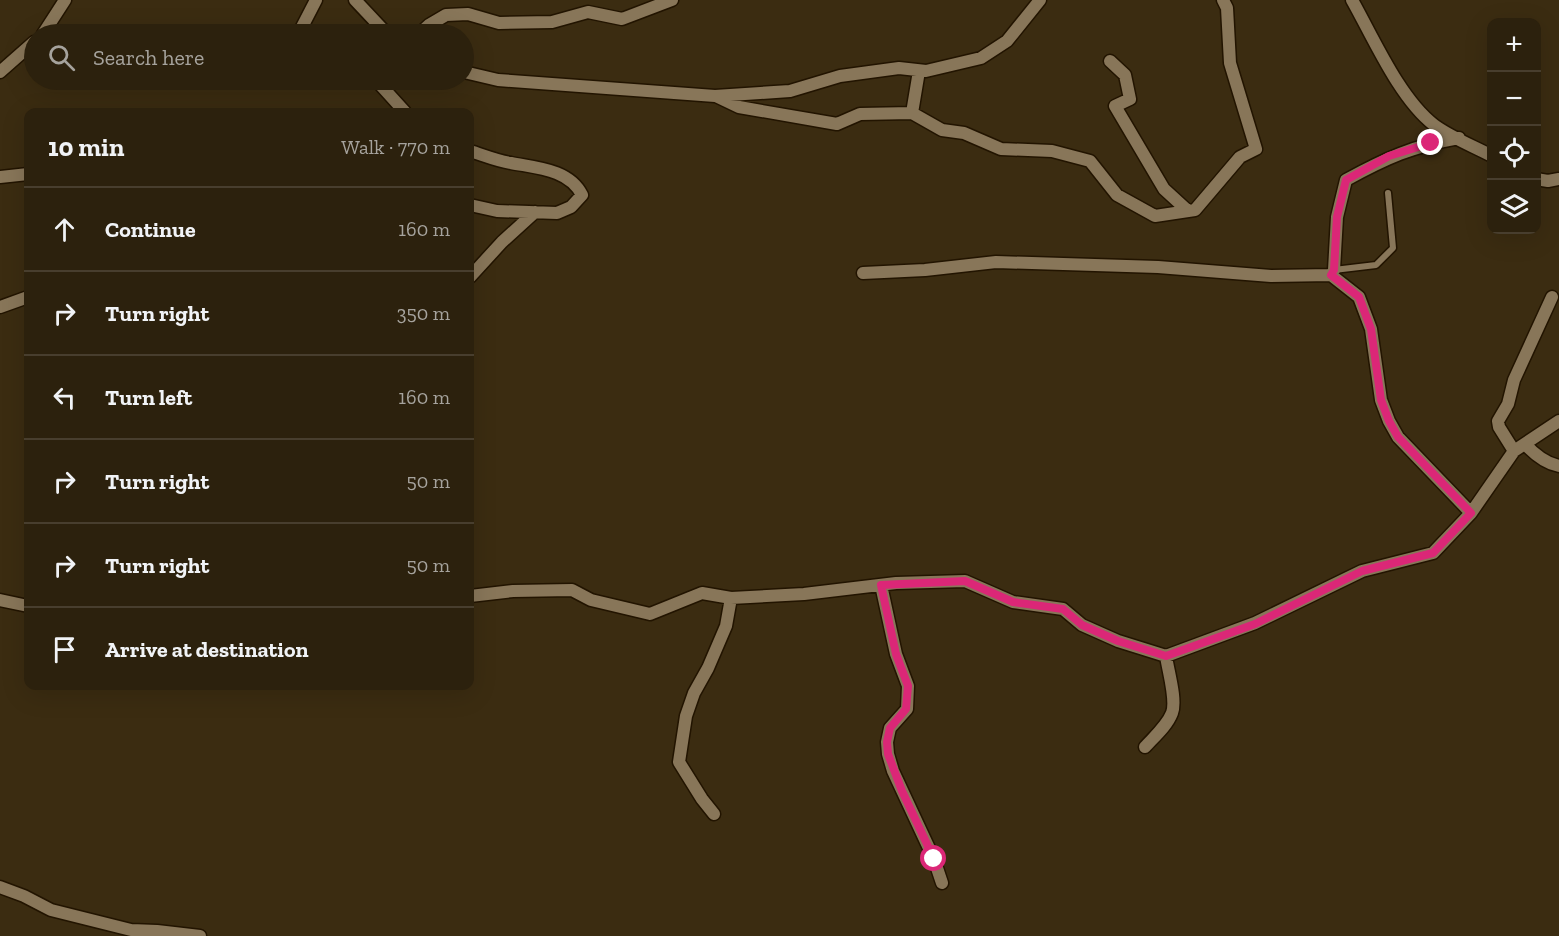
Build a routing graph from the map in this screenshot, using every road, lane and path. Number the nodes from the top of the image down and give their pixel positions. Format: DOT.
graph roads {
  1 [pos="65,0"];
  2 [pos="316,0"];
  3 [pos="355,0"];
  4 [pos="672,0"];
  5 [pos="1040,0"];
  6 [pos="1222,0"];
  7 [pos="1352,0"];
  8 [pos="49,24"];
  9 [pos="304,24"];
  10 [pos="378,24"];
  11 [pos="431,24"];
  12 [pos="24,51"];
  13 [pos="1110,61"];
  14 [pos="919,71"];
  15 [pos="0,72"];
  16 [pos="474,74"];
  17 [pos="385,90"];
  18 [pos="716,96"];
  19 [pos="401,108"];
  20 [pos="912,113"];
  21 [pos="1459,138"];
  22 [pos="474,152"];
  23 [pos="1487,154"];
  24 [pos="24,174"];
  25 [pos="0,177"];
  26 [pos="1559,179"];
  27 [pos="1541,180"];
  28 [pos="1388,193"];
  29 [pos="474,206"];
  30 [pos="1188,211"];
  31 [pos="535,212"];
  32 [pos="1332,272"];
  33 [pos="474,273"];
  34 [pos="863,273"];
  35 [pos="1552,297"];
  36 [pos="24,298"];
  37 [pos="0,307"];
  38 [pos="1559,421"];
  39 [pos="1520,448"];
  40 [pos="1559,466"];
  41 [pos="1471,513"];
  42 [pos="881,585"];
  43 [pos="474,596"];
  44 [pos="731,598"];
  45 [pos="0,600"];
  46 [pos="24,605"];
  47 [pos="1166,656"];
  48 [pos="1145,747"];
  49 [pos="714,814"];
  50 [pos="942,883"];
  51 [pos="0,887"];
  52 [pos="200,936"];
  1 -- 8 [label="street"];
  2 -- 9 [label="street"];
  3 -- 10 [label="street"];
  4 -- 11 [label="street"];
  5 -- 14 [label="street"];
  6 -- 30 [label="street"];
  7 -- 21 [label="street"];
  12 -- 15 [label="street"];
  13 -- 30 [label="street"];
  14 -- 18 [label="street"];
  14 -- 20 [label="street"];
  16 -- 18 [label="street"];
  17 -- 19 [label="street"];
  18 -- 20 [label="street"];
  20 -- 30 [label="street"];
  21 -- 23 [label="street"];
  21 -- 32 [label="street"];
  22 -- 31 [label="street"];
  24 -- 25 [label="street"];
  26 -- 27 [label="street"];
  28 -- 32 [label="lane"];
  29 -- 31 [label="street"];
  31 -- 33 [label="street"];
  32 -- 34 [label="street"];
  32 -- 41 [label="street"];
  35 -- 39 [label="street"];
  36 -- 37 [label="street"];
  38 -- 39 [label="street"];
  39 -- 40 [label="street"];
  39 -- 41 [label="street"];
  41 -- 47 [label="street"];
  42 -- 44 [label="street"];
  42 -- 47 [label="street"];
  42 -- 50 [label="street"];
  43 -- 44 [label="street"];
  44 -- 49 [label="street"];
  45 -- 46 [label="street"];
  47 -- 48 [label="street"];
  51 -- 52 [label="street"];
}
